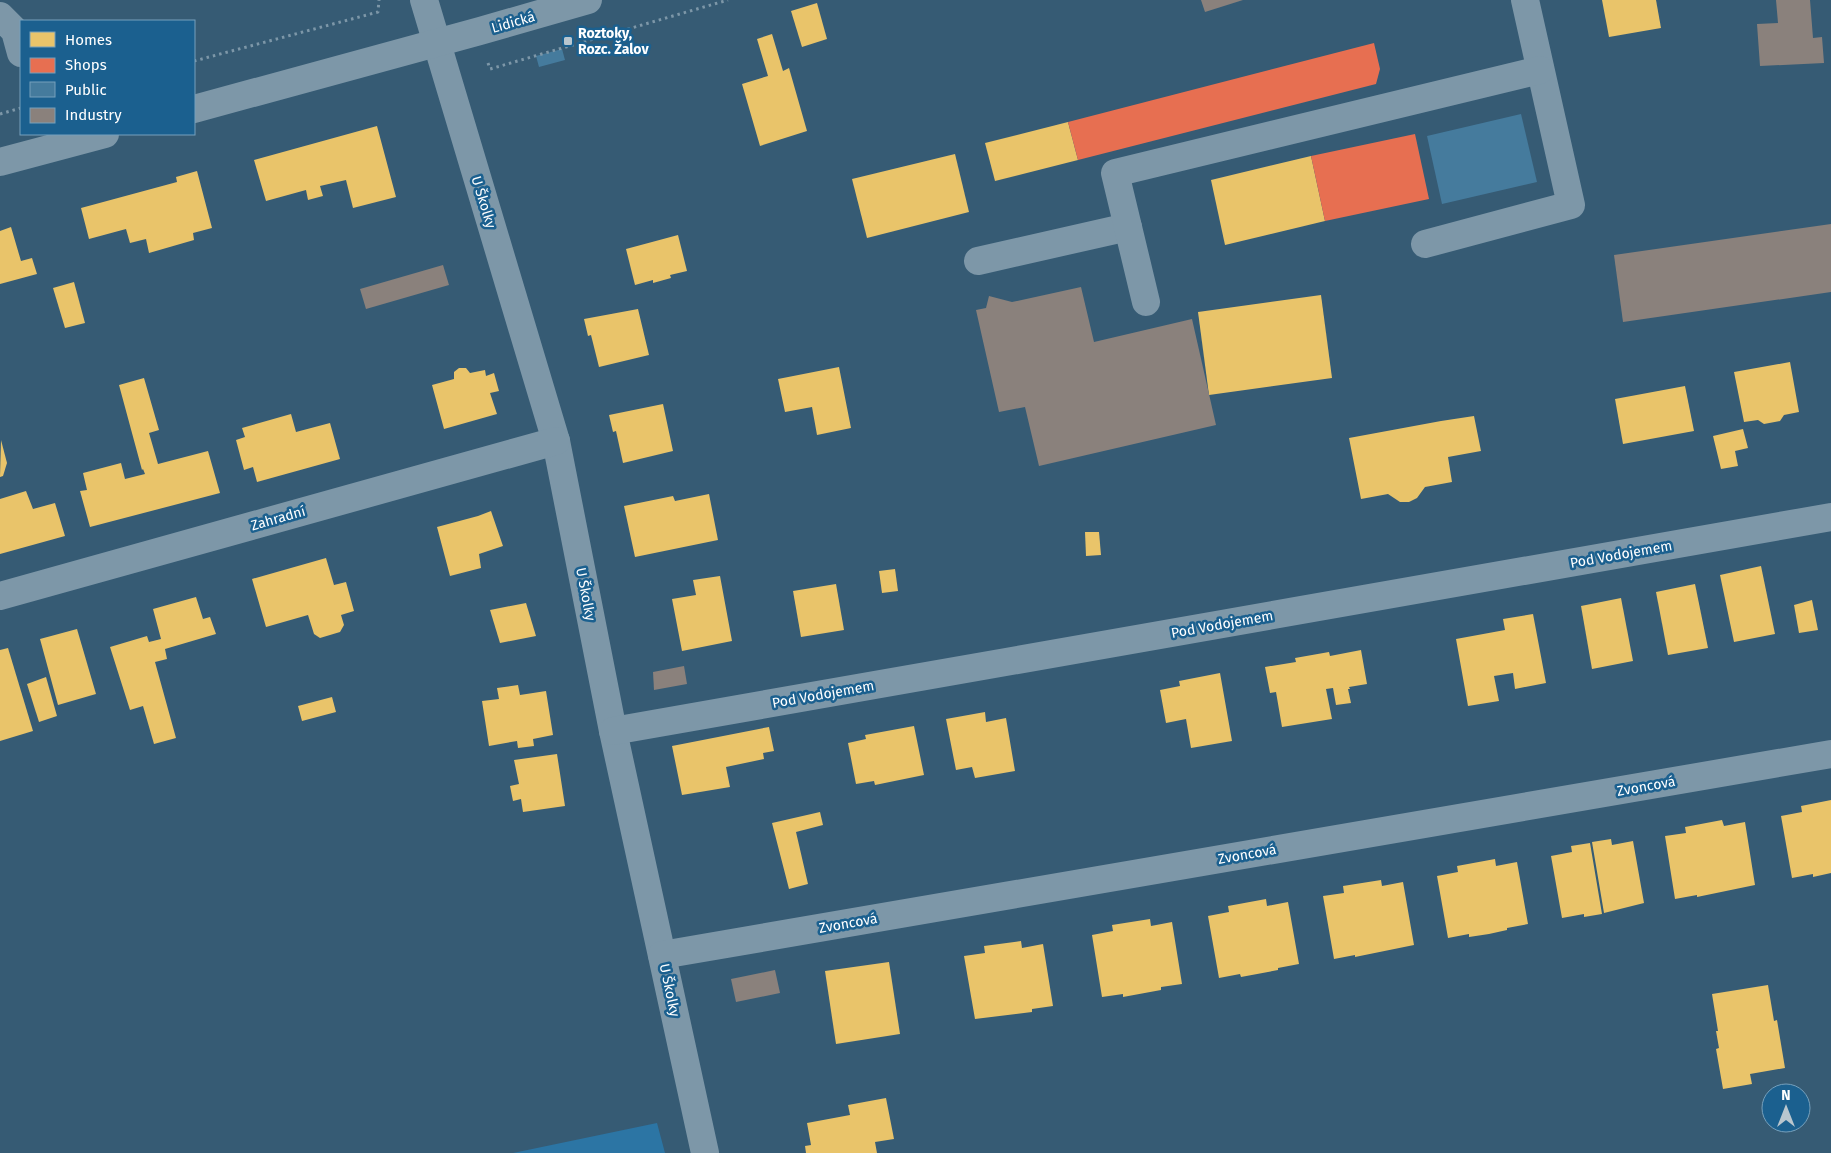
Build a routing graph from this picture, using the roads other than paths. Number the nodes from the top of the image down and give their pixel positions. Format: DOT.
graph roads {
  1 [pos="424,0"];
  2 [pos="588,0"];
  3 [pos="1524,0"];
  4 [pos="0,16"];
  5 [pos="437,43"];
  6 [pos="20,49"];
  7 [pos="1540,70"];
  8 [pos="195,110"];
  9 [pos="98,135"];
  10 [pos="45,142"];
  11 [pos="0,162"];
  12 [pos="1128,227"];
  13 [pos="1425,244"];
  14 [pos="978,261"];
  15 [pos="1146,302"];
  16 [pos="556,441"];
  17 [pos="1831,517"];
  18 [pos="0,596"];
  19 [pos="613,731"];
  20 [pos="1831,754"];
  21 [pos="662,955"];
  22 [pos="705,1153"];
  1 -- 5 [label="street, U Školky"];
  2 -- 5 [label="street, Lidická"];
  3 -- 7 [label="street"];
  4 -- 6 [label="street"];
  5 -- 8 [label="street, Lidická"];
  5 -- 16 [label="street, U Školky"];
  7 -- 12 [label="street"];
  7 -- 13 [label="street"];
  9 -- 10 [label="street"];
  10 -- 11 [label="street"];
  12 -- 14 [label="street"];
  12 -- 15 [label="street"];
  16 -- 18 [label="street, Zahradní"];
  16 -- 19 [label="street, U Školky"];
  17 -- 19 [label="street, Pod Vodojemem"];
  19 -- 21 [label="street, U Školky"];
  20 -- 21 [label="street, Zvoncová"];
  21 -- 22 [label="street, U Školky"];
}
